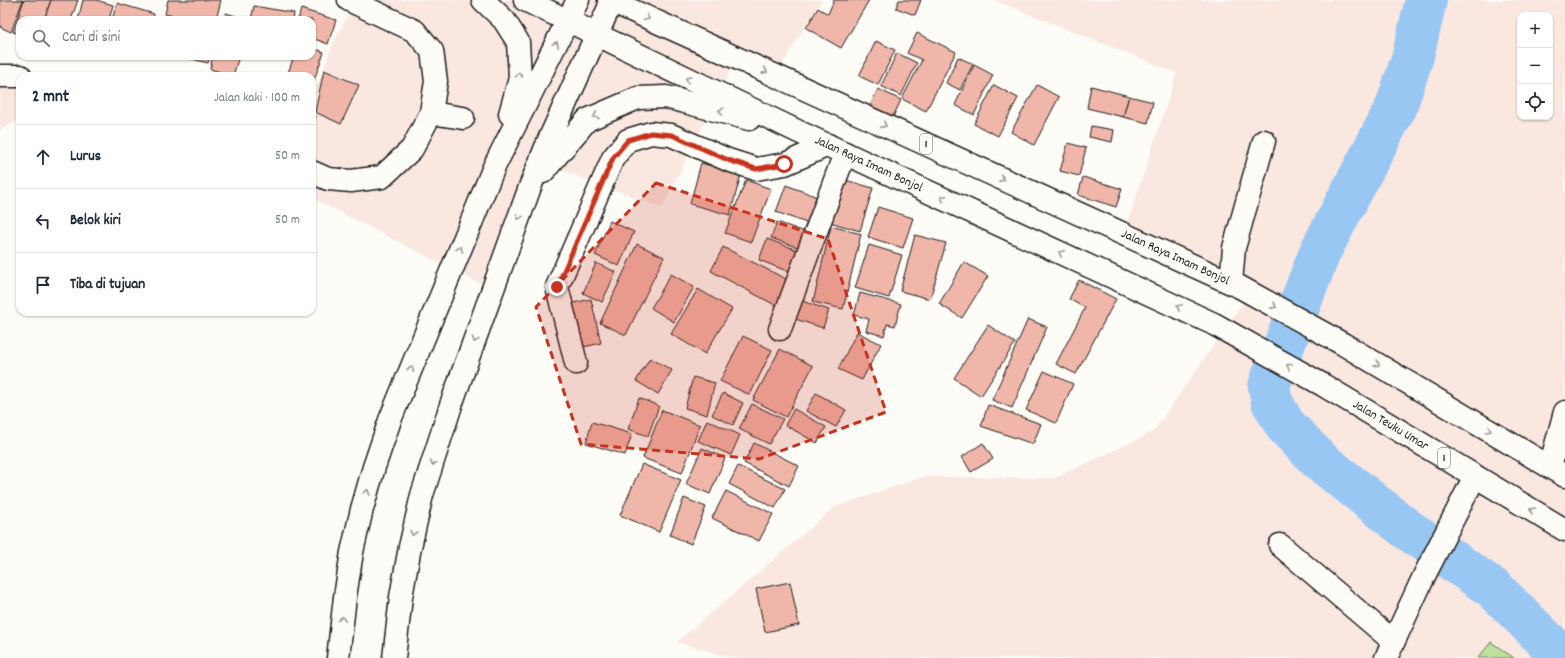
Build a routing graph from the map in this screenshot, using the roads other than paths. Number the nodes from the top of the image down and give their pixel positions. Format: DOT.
graph roads {
  1 [pos="349,0"];
  2 [pos="483,0"];
  3 [pos="525,0"];
  4 [pos="578,0"];
  5 [pos="610,1"];
  6 [pos="568,21"];
  7 [pos="596,35"];
  8 [pos="0,76"];
  9 [pos="16,76"];
  10 [pos="430,113"];
  11 [pos="463,118"];
  12 [pos="799,132"];
  13 [pos="1264,141"];
  14 [pos="836,149"];
  15 [pos="494,166"];
  16 [pos="316,174"];
  17 [pos="530,187"];
  18 [pos="1235,285"];
  19 [pos="1214,324"];
  20 [pos="780,329"];
  21 [pos="576,363"];
  22 [pos="1565,412"];
  23 [pos="1558,471"];
  24 [pos="1475,476"];
  25 [pos="1565,530"];
  26 [pos="1280,544"];
  27 [pos="1390,649"];
  28 [pos="338,658"];
  29 [pos="394,658"];
  1 -- 10 [label="main road"];
  15 -- 2 [label="main road, one-way"];
  3 -- 6 [label="main road, Jalan Raya Imam Bonjol / 1"];
  4 -- 6 [label="main road"];
  5 -- 7 [label="main road"];
  5 -- 18 [label="main road, Jalan Raya Imam Bonjol / 1, one-way"];
  6 -- 7 [label="main road, Jalan Raya Imam Bonjol / 1"];
  15 -- 6 [label="main road, one-way"];
  12 -- 7 [label="main road, Jalan Raya Imam Bonjol / 1, one-way"];
  7 -- 17 [label="main road"];
  8 -- 9 [label="main road"];
  10 -- 11 [label="main road"];
  10 -- 16 [label="main road"];
  12 -- 14 [label="main road, Jalan Raya Imam Bonjol / 1"];
  12 -- 17 [label="main road, one-way"];
  13 -- 18 [label="main road"];
  19 -- 14 [label="main road, Jalan Raya Imam Bonjol / 1, one-way"];
  14 -- 20 [label="main road"];
  14 -- 21 [label="main road"];
  28 -- 15 [label="main road, one-way"];
  17 -- 29 [label="main road, one-way"];
  18 -- 23 [label="main road, 1, one-way"];
  24 -- 19 [label="main road, Jalan Teuku Umar / 1, one-way"];
  22 -- 23 [label="main road"];
  25 -- 24 [label="main road, Jalan Teuku Umar / 1, one-way"];
  24 -- 27 [label="main road"];
  26 -- 27 [label="main road"];
}
